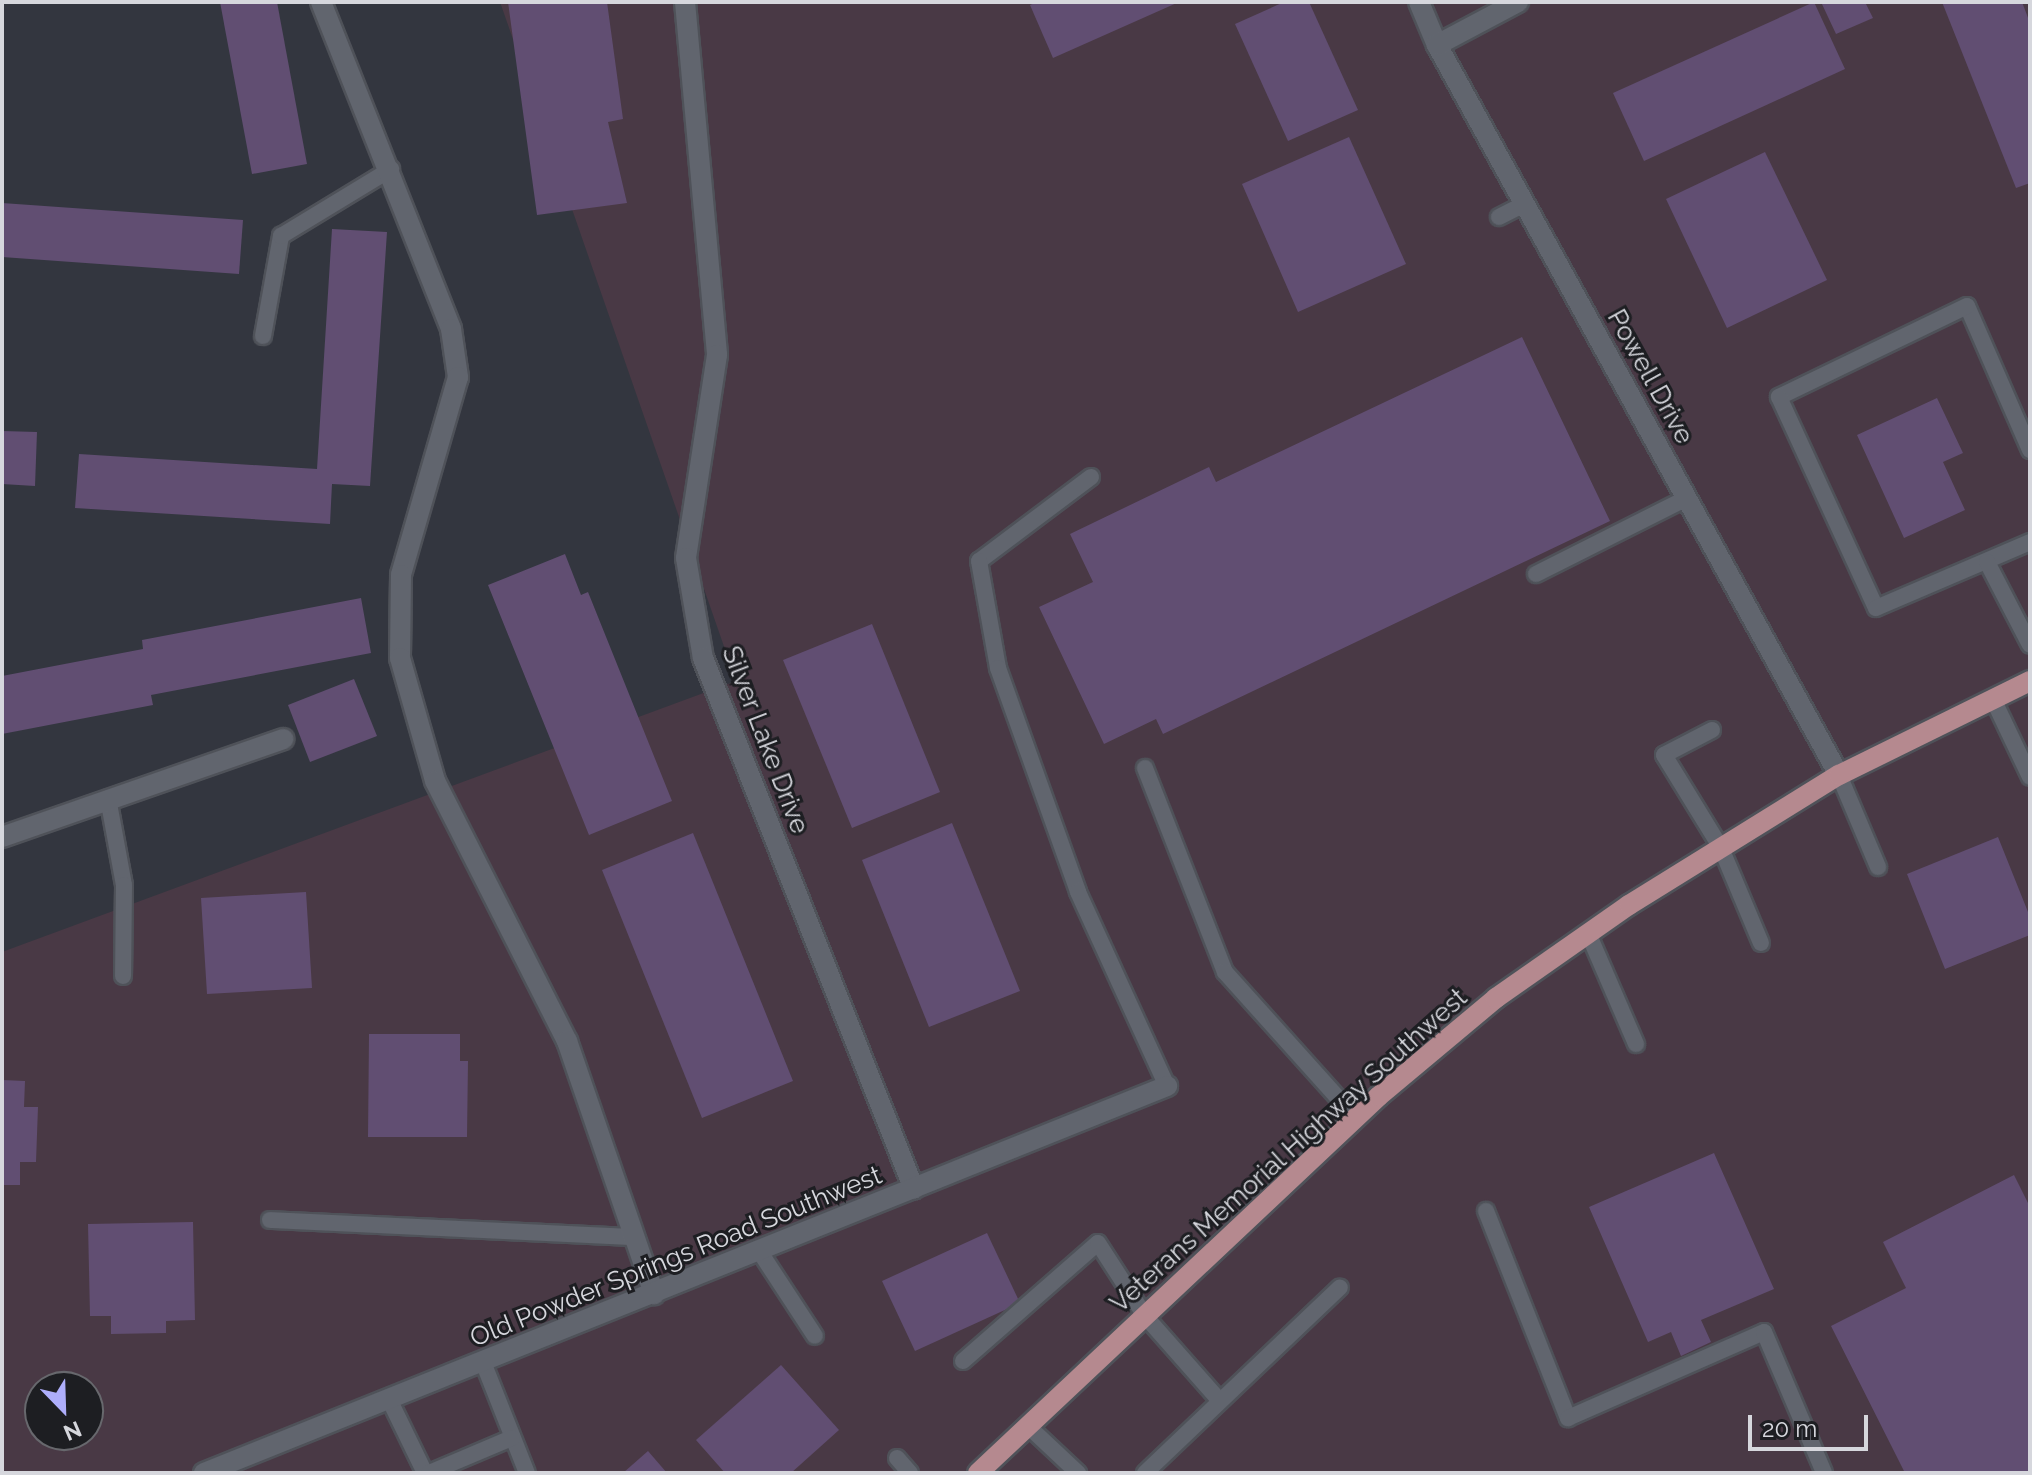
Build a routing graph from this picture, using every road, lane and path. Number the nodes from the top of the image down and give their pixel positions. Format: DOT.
graph roads {
  1 [pos="321,2"];
  2 [pos="685,2"];
  3 [pos="1419,2"];
  4 [pos="1518,2"];
  5 [pos="1437,45"];
  6 [pos="391,169"];
  7 [pos="1525,204"];
  8 [pos="1499,217"];
  9 [pos="263,336"];
  10 [pos="2030,450"];
  11 [pos="1091,477"];
  12 [pos="1687,498"];
  13 [pos="2030,542"];
  14 [pos="1987,562"];
  15 [pos="1536,574"];
  16 [pos="2030,645"];
  17 [pos="2030,681"];
  18 [pos="1993,699"];
  19 [pos="1712,730"];
  20 [pos="283,739"];
  21 [pos="1145,768"];
  22 [pos="1839,775"];
  23 [pos="2030,777"];
  24 [pos="108,798"];
  25 [pos="2,837"];
  26 [pos="1721,848"];
  27 [pos="1878,867"];
  28 [pos="1588,933"];
  29 [pos="1761,943"];
  30 [pos="123,976"];
  31 [pos="1636,1044"];
  32 [pos="1167,1086"];
  33 [pos="1356,1118"];
  34 [pos="914,1189"];
  35 [pos="1486,1211"];
  36 [pos="270,1220"];
  37 [pos="634,1237"];
  38 [pos="760,1252"];
  39 [pos="1340,1287"];
  40 [pos="654,1294"];
  41 [pos="1145,1316"];
  42 [pos="815,1336"];
  43 [pos="963,1361"];
  44 [pos="483,1362"];
  45 [pos="389,1399"];
  46 [pos="1220,1401"];
  47 [pos="1028,1426"];
  48 [pos="512,1438"];
  49 [pos="897,1458"];
  50 [pos="204,1473"];
  51 [pos="427,1473"];
  52 [pos="527,1473"];
  53 [pos="910,1473"];
  54 [pos="978,1473"];
  55 [pos="1078,1473"];
  56 [pos="1145,1473"];
  57 [pos="1824,1473"];
  1 -- 6 [label="street"];
  2 -- 34 [label="street, Silver Lake Drive"];
  3 -- 5 [label="street, Powell Drive"];
  4 -- 5 [label="street"];
  5 -- 7 [label="street, Powell Drive"];
  6 -- 9 [label="lane"];
  6 -- 37 [label="street"];
  7 -- 8 [label="lane"];
  7 -- 12 [label="street, Powell Drive"];
  10 -- 14 [label="lane"];
  11 -- 32 [label="lane"];
  12 -- 15 [label="lane"];
  12 -- 22 [label="street, Powell Drive"];
  13 -- 14 [label="lane"];
  14 -- 16 [label="lane"];
  17 -- 18 [label="main road, Veterans Memorial Highway Southwest"];
  18 -- 22 [label="main road, Veterans Memorial Highway Southwest"];
  18 -- 23 [label="lane"];
  19 -- 26 [label="lane"];
  20 -- 24 [label="street"];
  21 -- 33 [label="lane"];
  22 -- 26 [label="main road, Veterans Memorial Highway Southwest"];
  22 -- 27 [label="lane"];
  24 -- 25 [label="street"];
  24 -- 30 [label="lane"];
  26 -- 28 [label="main road, Veterans Memorial Highway Southwest"];
  26 -- 29 [label="lane"];
  28 -- 31 [label="lane"];
  28 -- 33 [label="main road, Veterans Memorial Highway Southwest"];
  32 -- 34 [label="street, Old Powder Springs Road Southwest"];
  33 -- 41 [label="main road, Veterans Memorial Highway Southwest"];
  34 -- 38 [label="street, Old Powder Springs Road Southwest"];
  35 -- 57 [label="lane"];
  36 -- 37 [label="lane"];
  37 -- 40 [label="street"];
  38 -- 40 [label="street, Old Powder Springs Road Southwest"];
  38 -- 42 [label="lane"];
  39 -- 46 [label="lane"];
  40 -- 44 [label="street, Old Powder Springs Road Southwest"];
  41 -- 43 [label="lane"];
  41 -- 46 [label="lane"];
  41 -- 47 [label="main road, Veterans Memorial Highway Southwest"];
  44 -- 45 [label="street, Old Powder Springs Road Southwest"];
  44 -- 48 [label="lane"];
  45 -- 50 [label="street, Old Powder Springs Road Southwest"];
  45 -- 51 [label="lane"];
  46 -- 56 [label="lane"];
  47 -- 54 [label="main road, Veterans Memorial Highway Southwest"];
  47 -- 55 [label="lane"];
  48 -- 51 [label="lane"];
  48 -- 52 [label="lane"];
  49 -- 53 [label="lane"];
}
